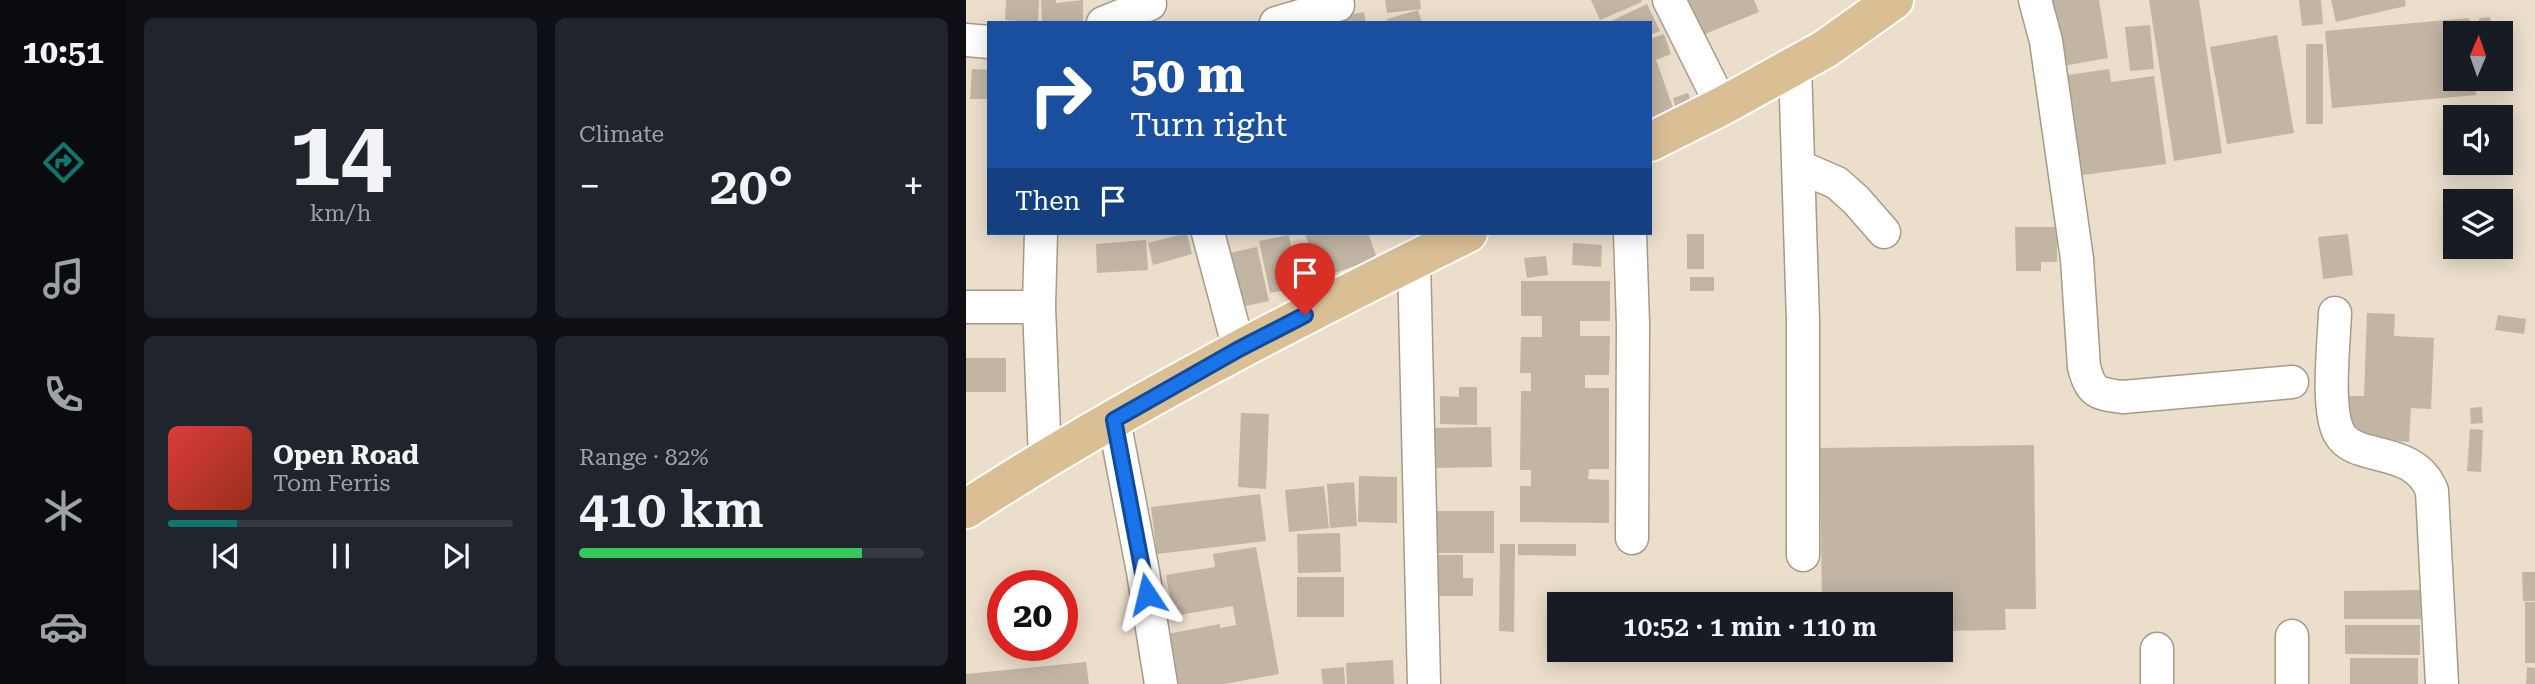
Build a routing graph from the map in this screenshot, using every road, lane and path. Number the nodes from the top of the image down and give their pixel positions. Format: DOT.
graph roads {
  1 [pos="1336,0"];
  2 [pos="1669,0"];
  3 [pos="1894,0"];
  4 [pos="2035,0"];
  5 [pos="1151,9"];
  6 [pos="1110,21"];
  7 [pos="1283,21"];
  8 [pos="966,40"];
  9 [pos="987,42"];
  10 [pos="1795,66"];
  11 [pos="1722,106"];
  12 [pos="1652,141"];
  13 [pos="1798,166"];
  14 [pos="1884,232"];
  15 [pos="1041,235"];
  16 [pos="1209,235"];
  17 [pos="1464,235"];
  18 [pos="1630,235"];
  19 [pos="1414,260"];
  20 [pos="966,307"];
  21 [pos="1039,307"];
  22 [pos="2335,313"];
  23 [pos="1239,349"];
  24 [pos="2292,382"];
  25 [pos="1114,420"];
  26 [pos="1045,458"];
  27 [pos="966,509"];
  28 [pos="1632,538"];
  29 [pos="1803,555"];
  30 [pos="2292,636"];
  31 [pos="2157,649"];
  32 [pos="1161,684"];
  33 [pos="1424,684"];
  34 [pos="2157,684"];
  35 [pos="2292,684"];
  36 [pos="2442,684"];
  1 -- 7 [label="street"];
  2 -- 11 [label="street"];
  3 -- 10 [label="main road"];
  4 -- 24 [label="street"];
  5 -- 6 [label="street"];
  8 -- 9 [label="street"];
  10 -- 11 [label="main road"];
  10 -- 13 [label="street"];
  11 -- 12 [label="main road"];
  13 -- 14 [label="street"];
  13 -- 29 [label="street"];
  15 -- 21 [label="street"];
  16 -- 23 [label="street"];
  17 -- 19 [label="main road"];
  18 -- 28 [label="street"];
  19 -- 23 [label="main road"];
  19 -- 33 [label="street"];
  20 -- 21 [label="street"];
  21 -- 26 [label="street"];
  22 -- 36 [label="street"];
  23 -- 25 [label="main road"];
  25 -- 26 [label="main road"];
  25 -- 32 [label="street"];
  26 -- 27 [label="main road"];
  30 -- 35 [label="street"];
  31 -- 34 [label="street"];
}
